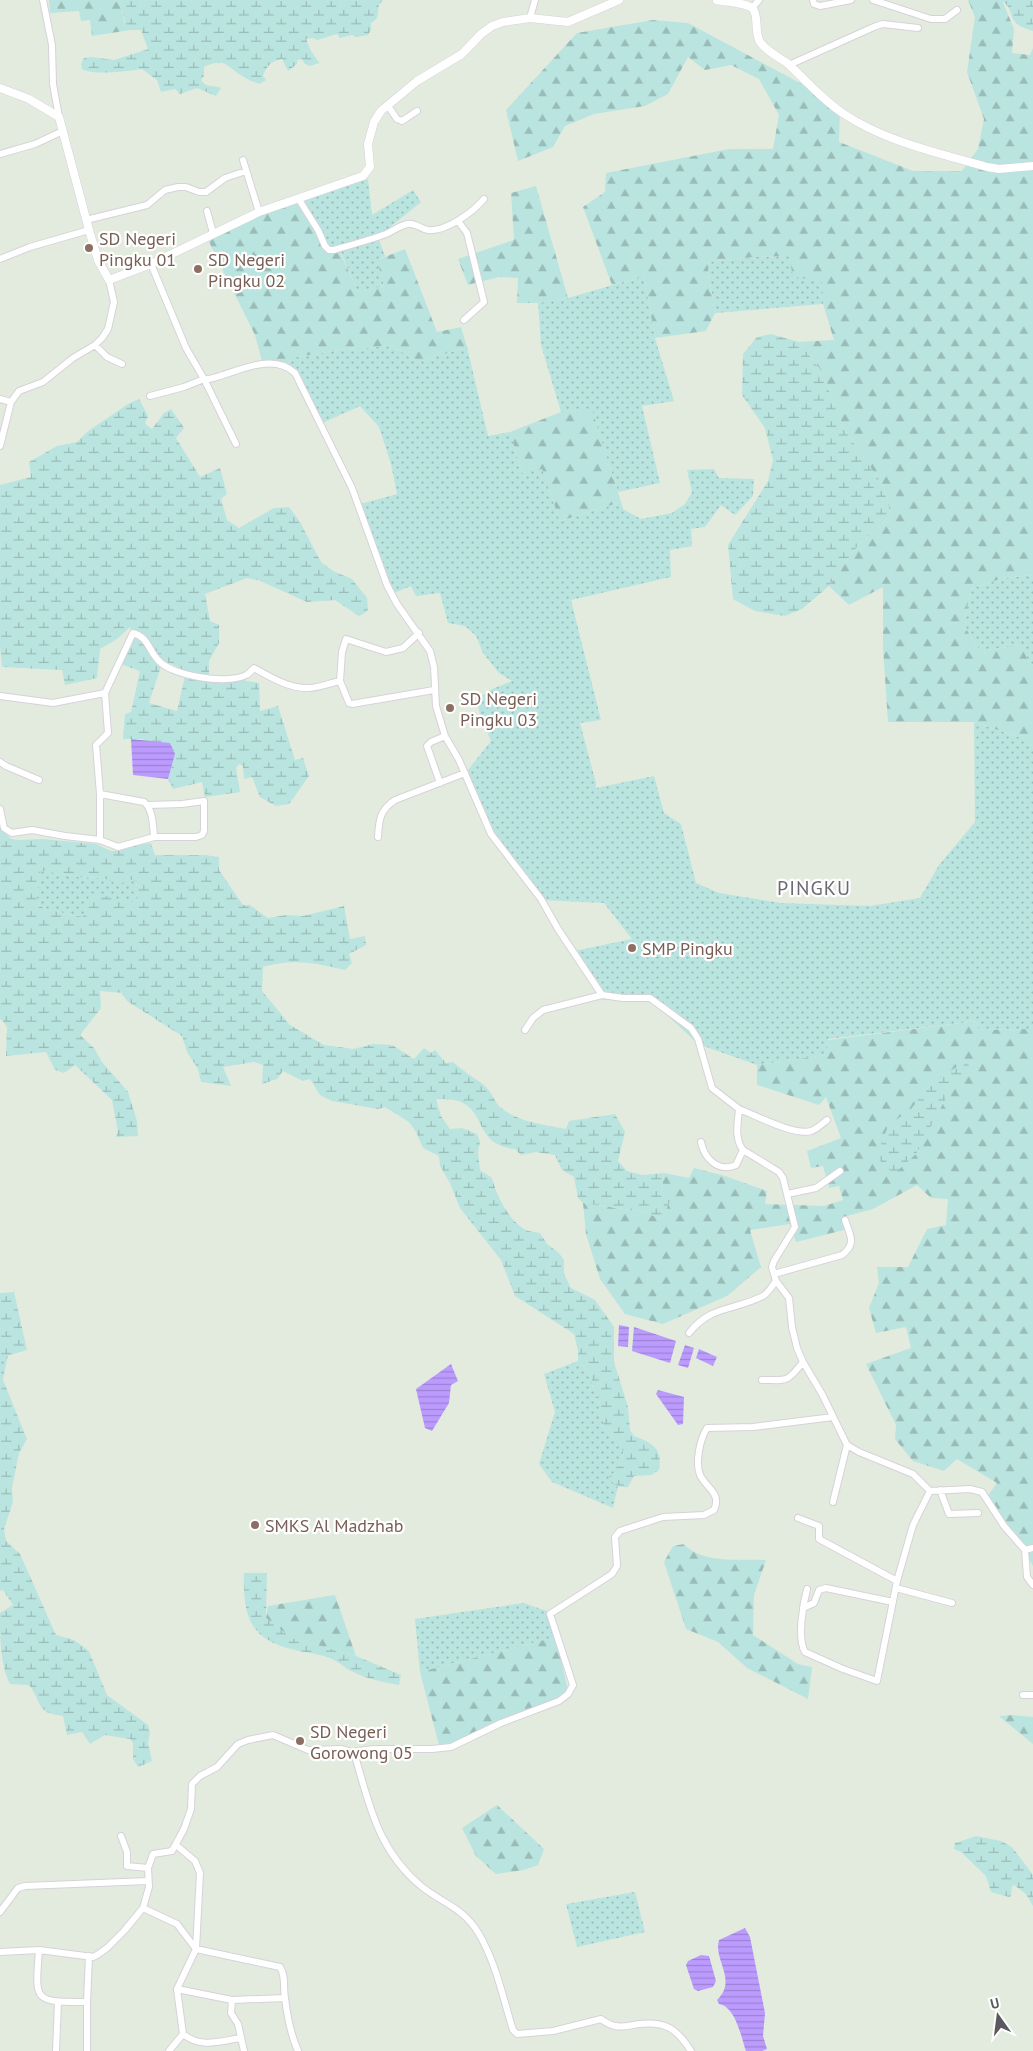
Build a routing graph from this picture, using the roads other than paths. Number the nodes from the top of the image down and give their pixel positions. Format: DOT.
graph roads {
  1 [pos="43,0"];
  2 [pos="535,0"];
  3 [pos="619,0"];
  4 [pos="717,0"];
  5 [pos="759,0"];
  6 [pos="813,0"];
  7 [pos="851,0"];
  8 [pos="874,0"];
  9 [pos="745,2"];
  10 [pos="752,8"];
  11 [pos="957,10"];
  12 [pos="530,18"];
  13 [pos="918,28"];
  14 [pos="789,65"];
  15 [pos="0,88"];
  16 [pos="388,106"];
  17 [pos="416,111"];
  18 [pos="59,117"];
  19 [pos="63,131"];
  20 [pos="0,154"];
  21 [pos="243,160"];
  22 [pos="1033,166"];
  23 [pos="246,171"];
  24 [pos="298,198"];
  25 [pos="484,199"];
  26 [pos="207,211"];
  27 [pos="259,212"];
  28 [pos="86,220"];
  29 [pos="458,221"];
  30 [pos="89,230"];
  31 [pos="213,234"];
  32 [pos="0,258"];
  33 [pos="151,264"];
  34 [pos="109,280"];
  35 [pos="464,320"];
  36 [pos="95,345"];
  37 [pos="122,364"];
  38 [pos="204,378"];
  39 [pos="150,396"];
  40 [pos="0,398"];
  41 [pos="11,402"];
  42 [pos="236,444"];
  43 [pos="0,446"];
  44 [pos="420,633"];
  45 [pos="340,681"];
  46 [pos="434,690"];
  47 [pos="105,693"];
  48 [pos="0,696"];
  49 [pos="445,736"];
  50 [pos="0,762"];
  51 [pos="465,773"];
  52 [pos="39,780"];
  53 [pos="440,783"];
  54 [pos="100,794"];
  55 [pos="148,805"];
  56 [pos="0,809"];
  57 [pos="154,837"];
  58 [pos="378,837"];
  59 [pos="100,840"];
  60 [pos="602,994"];
  61 [pos="525,1030"];
  62 [pos="739,1109"];
  63 [pos="827,1120"];
  64 [pos="701,1142"];
  65 [pos="743,1150"];
  66 [pos="840,1171"];
  67 [pos="787,1194"];
  68 [pos="845,1220"];
  69 [pos="775,1278"];
  70 [pos="689,1334"];
  71 [pos="803,1362"];
  72 [pos="762,1380"];
  73 [pos="833,1417"];
  74 [pos="847,1445"];
  75 [pos="940,1490"];
  76 [pos="930,1491"];
  77 [pos="833,1502"];
  78 [pos="978,1513"];
  79 [pos="798,1518"];
  80 [pos="1033,1548"];
  81 [pos="1025,1550"];
  82 [pos="897,1585"];
  83 [pos="1033,1585"];
  84 [pos="807,1589"];
  85 [pos="893,1602"];
  86 [pos="952,1603"];
  87 [pos="803,1608"];
  88 [pos="1023,1695"];
  89 [pos="1033,1695"];
  90 [pos="351,1752"];
  91 [pos="121,1836"];
  92 [pos="176,1845"];
  93 [pos="148,1868"];
  94 [pos="148,1881"];
  95 [pos="143,1908"];
  96 [pos="0,1912"];
  97 [pos="196,1949"];
  98 [pos="40,1950"];
  99 [pos="0,1952"];
  100 [pos="89,1956"];
  101 [pos="177,1989"];
  102 [pos="285,1998"];
  103 [pos="232,2000"];
  104 [pos="58,2002"];
  105 [pos="86,2002"];
  106 [pos="183,2034"];
  107 [pos="241,2038"];
  108 [pos="210,2048"];
  109 [pos="56,2051"];
  110 [pos="87,2051"];
  111 [pos="170,2051"];
  112 [pos="244,2051"];
  113 [pos="298,2051"];
  114 [pos="691,2051"];
  1 -- 18 [label="street"];
  2 -- 12 [label="street"];
  3 -- 12 [label="street"];
  4 -- 9 [label="street"];
  5 -- 10 [label="street"];
  6 -- 7 [label="street"];
  8 -- 11 [label="street"];
  9 -- 10 [label="street"];
  10 -- 14 [label="street"];
  12 -- 16 [label="street"];
  13 -- 14 [label="street"];
  14 -- 22 [label="street"];
  15 -- 18 [label="street"];
  16 -- 17 [label="street"];
  16 -- 24 [label="street"];
  18 -- 19 [label="street"];
  19 -- 20 [label="street"];
  19 -- 28 [label="street"];
  21 -- 23 [label="street"];
  23 -- 27 [label="street"];
  23 -- 28 [label="street"];
  24 -- 27 [label="street"];
  24 -- 29 [label="street"];
  25 -- 29 [label="street"];
  26 -- 31 [label="street"];
  27 -- 31 [label="street"];
  28 -- 30 [label="street"];
  29 -- 35 [label="street"];
  30 -- 32 [label="street"];
  30 -- 34 [label="street"];
  31 -- 33 [label="street"];
  33 -- 34 [label="street"];
  33 -- 38 [label="street"];
  34 -- 36 [label="street"];
  36 -- 37 [label="street"];
  36 -- 41 [label="street"];
  38 -- 39 [label="street"];
  38 -- 42 [label="street"];
  38 -- 44 [label="street"];
  40 -- 41 [label="street"];
  41 -- 43 [label="street"];
  44 -- 45 [label="street"];
  44 -- 46 [label="street"];
  45 -- 46 [label="street"];
  45 -- 47 [label="street"];
  46 -- 49 [label="street"];
  47 -- 48 [label="street"];
  47 -- 54 [label="street"];
  49 -- 51 [label="street"];
  49 -- 53 [label="street"];
  50 -- 52 [label="street"];
  51 -- 53 [label="street"];
  51 -- 60 [label="street"];
  53 -- 58 [label="street"];
  54 -- 55 [label="street"];
  54 -- 59 [label="street"];
  55 -- 57 [label="street"];
  55 -- 57 [label="street"];
  56 -- 59 [label="street"];
  57 -- 59 [label="street"];
  60 -- 61 [label="street"];
  60 -- 62 [label="street"];
  62 -- 63 [label="street"];
  62 -- 65 [label="street"];
  64 -- 65 [label="street"];
  65 -- 67 [label="street"];
  66 -- 67 [label="street"];
  67 -- 69 [label="street"];
  68 -- 69 [label="street"];
  69 -- 70 [label="street"];
  69 -- 71 [label="street"];
  71 -- 72 [label="street"];
  71 -- 73 [label="street"];
  73 -- 74 [label="street"];
  73 -- 90 [label="street"];
  74 -- 76 [label="street"];
  74 -- 77 [label="street"];
  75 -- 76 [label="street"];
  75 -- 78 [label="street"];
  75 -- 81 [label="street"];
  76 -- 82 [label="street"];
  79 -- 82 [label="street"];
  80 -- 81 [label="street"];
  81 -- 83 [label="street"];
  82 -- 85 [label="street"];
  82 -- 86 [label="street"];
  84 -- 87 [label="street"];
  85 -- 87 [label="street"];
  85 -- 87 [label="street"];
  88 -- 89 [label="street"];
  90 -- 92 [label="street"];
  90 -- 114 [label="street"];
  91 -- 93 [label="street"];
  92 -- 93 [label="street"];
  92 -- 97 [label="street"];
  93 -- 94 [label="street"];
  94 -- 95 [label="street"];
  94 -- 96 [label="street"];
  95 -- 97 [label="street"];
  95 -- 100 [label="street"];
  97 -- 101 [label="street"];
  97 -- 102 [label="street"];
  98 -- 99 [label="street"];
  98 -- 100 [label="street"];
  98 -- 104 [label="street"];
  100 -- 105 [label="street"];
  101 -- 103 [label="street"];
  101 -- 106 [label="street"];
  102 -- 103 [label="street"];
  102 -- 113 [label="street"];
  103 -- 107 [label="street"];
  104 -- 105 [label="street"];
  104 -- 109 [label="street"];
  105 -- 110 [label="street"];
  106 -- 108 [label="street"];
  106 -- 111 [label="street"];
  107 -- 108 [label="street"];
  107 -- 112 [label="street"];
}
